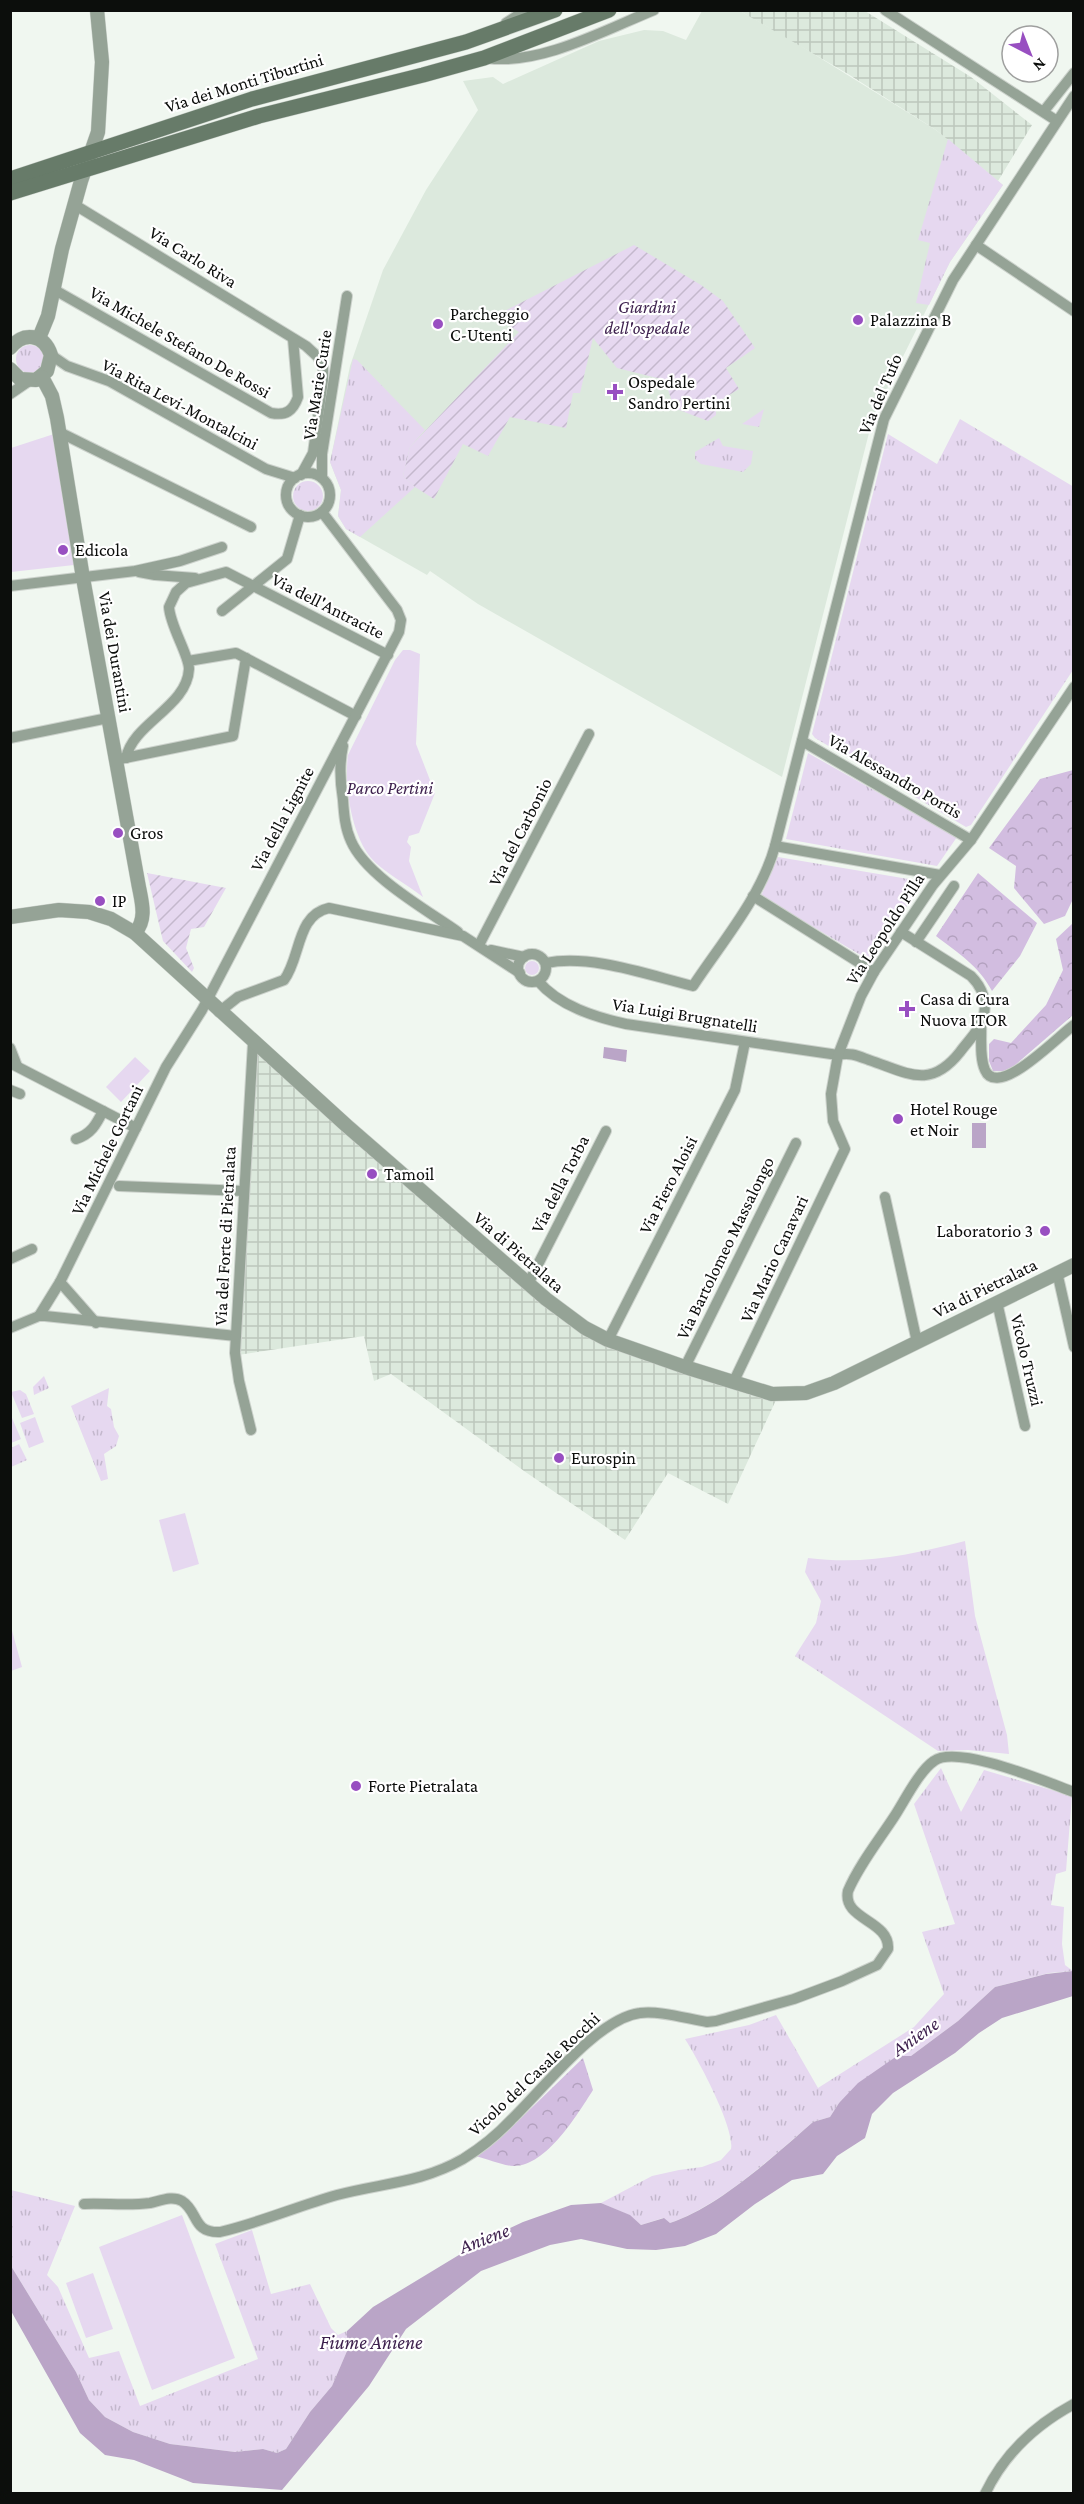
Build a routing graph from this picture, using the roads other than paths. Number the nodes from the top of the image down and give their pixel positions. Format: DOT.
graph roads {
  1 [pos="97,10"];
  2 [pos="526,10"];
  3 [pos="555,10"];
  4 [pos="609,10"];
  5 [pos="654,10"];
  6 [pos="885,10"];
  7 [pos="492,34"];
  8 [pos="484,57"];
  9 [pos="1074,74"];
  10 [pos="1074,96"];
  11 [pos="1044,111"];
  12 [pos="1057,121"];
  13 [pos="91,152"];
  14 [pos="85,170"];
  15 [pos="10,180"];
  16 [pos="10,193"];
  17 [pos="75,205"];
  18 [pos="976,245"];
  19 [pos="53,289"];
  20 [pos="347,296"];
  21 [pos="1074,311"];
  22 [pos="39,338"];
  23 [pos="293,339"];
  24 [pos="11,346"];
  25 [pos="51,355"];
  26 [pos="10,369"];
  27 [pos="35,379"];
  28 [pos="10,394"];
  29 [pos="59,432"];
  30 [pos="298,476"];
  31 [pos="322,478"];
  32 [pos="322,512"];
  33 [pos="300,515"];
  34 [pos="251,527"];
  35 [pos="222,547"];
  36 [pos="135,571"];
  37 [pos="83,578"];
  38 [pos="196,578"];
  39 [pos="10,586"];
  40 [pos="253,586"];
  41 [pos="222,611"];
  42 [pos="388,655"];
  43 [pos="246,658"];
  44 [pos="188,661"];
  45 [pos="1074,687"];
  46 [pos="356,716"];
  47 [pos="108,718"];
  48 [pos="589,734"];
  49 [pos="346,736"];
  50 [pos="10,738"];
  51 [pos="802,741"];
  52 [pos="122,759"];
  53 [pos="327,767"];
  54 [pos="340,774"];
  55 [pos="971,840"];
  56 [pos="775,846"];
  57 [pos="940,876"];
  58 [pos="954,886"];
  59 [pos="753,897"];
  60 [pos="10,916"];
  61 [pos="901,932"];
  62 [pos="135,933"];
  63 [pos="463,936"];
  64 [pos="916,942"];
  65 [pos="482,947"];
  66 [pos="524,957"];
  67 [pos="546,963"];
  68 [pos="874,972"];
  69 [pos="520,973"];
  70 [pos="538,981"];
  71 [pos="206,999"];
  72 [pos="219,1012"];
  73 [pos="981,1023"];
  74 [pos="1074,1025"];
  75 [pos="745,1042"];
  76 [pos="254,1043"];
  77 [pos="10,1048"];
  78 [pos="838,1055"];
  79 [pos="14,1065"];
  80 [pos="104,1111"];
  81 [pos="136,1128"];
  82 [pos="606,1131"];
  83 [pos="76,1139"];
  84 [pos="796,1143"];
  85 [pos="845,1149"];
  86 [pos="119,1186"];
  87 [pos="244,1191"];
  88 [pos="885,1197"];
  89 [pos="32,1250"];
  90 [pos="10,1259"];
  91 [pos="1074,1265"];
  92 [pos="1057,1272"];
  93 [pos="60,1282"];
  94 [pos="528,1284"];
  95 [pos="997,1302"];
  96 [pos="39,1316"];
  97 [pos="96,1323"];
  98 [pos="10,1328"];
  99 [pos="236,1336"];
  100 [pos="608,1340"];
  101 [pos="916,1342"];
  102 [pos="1074,1347"];
  103 [pos="684,1367"];
  104 [pos="734,1383"];
  105 [pos="1026,1426"];
  106 [pos="251,1430"];
  107 [pos="1074,1792"];
  108 [pos="84,2204"];
  109 [pos="1074,2404"];
  110 [pos="985,2493"];
  1 -- 13 [label="street"];
  2 -- 7 [label="street, Via dei Monti Tiburtini"];
  3 -- 7 [label="main road, Via dei Monti Tiburtini"];
  4 -- 8 [label="main road, Via dei Monti Tiburtini"];
  5 -- 8 [label="street, Via dei Monti Tiburtini"];
  6 -- 11 [label="street"];
  7 -- 13 [label="main road, Via dei Monti Tiburtini"];
  8 -- 14 [label="main road, Via dei Monti Tiburtini"];
  9 -- 11 [label="street"];
  10 -- 12 [label="street, Via del Tufo"];
  11 -- 12 [label="street"];
  12 -- 18 [label="street, Via del Tufo"];
  13 -- 14 [label="street"];
  13 -- 15 [label="main road, Via dei Monti Tiburtini"];
  14 -- 16 [label="main road, Via dei Monti Tiburtini"];
  14 -- 17 [label="street"];
  17 -- 19 [label="street"];
  17 -- 23 [label="street, Via Carlo Riva"];
  18 -- 21 [label="street"];
  18 -- 51 [label="street, Via del Tufo"];
  19 -- 22 [label="street"];
  19 -- 23 [label="street, Via Michele Stefano De Rossi"];
  20 -- 31 [label="street, Via Marie Curie"];
  22 -- 24 [label="street"];
  22 -- 25 [label="street"];
  23 -- 30 [label="street, Via Carlo Riva"];
  25 -- 27 [label="street"];
  25 -- 30 [label="street, Via Rita Levi-Montalcini"];
  26 -- 27 [label="street"];
  27 -- 28 [label="street"];
  27 -- 29 [label="street, Via dei Durantini"];
  29 -- 34 [label="street"];
  29 -- 37 [label="street, Via dei Durantini"];
  30 -- 31 [label="street"];
  30 -- 33 [label="street"];
  31 -- 32 [label="street"];
  32 -- 33 [label="street"];
  32 -- 42 [label="street, Via della Lignite"];
  33 -- 40 [label="street, Via dell'Antracite"];
  35 -- 36 [label="street"];
  36 -- 37 [label="street"];
  36 -- 38 [label="street, Via dell'Antracite"];
  37 -- 39 [label="street"];
  37 -- 47 [label="street, Via dei Durantini"];
  38 -- 40 [label="street, Via dell'Antracite"];
  38 -- 44 [label="street"];
  40 -- 41 [label="street, Via dell'Antracite"];
  40 -- 42 [label="street, Via dell'Antracite"];
  42 -- 46 [label="street, Via della Lignite"];
  43 -- 44 [label="street"];
  43 -- 46 [label="street"];
  43 -- 52 [label="street"];
  44 -- 52 [label="street"];
  45 -- 55 [label="street, Via Leopoldo Pilla"];
  46 -- 49 [label="street, Via della Lignite"];
  47 -- 50 [label="street"];
  47 -- 52 [label="street, Via dei Durantini"];
  48 -- 65 [label="street, Via del Carbonio"];
  49 -- 53 [label="street, Via della Lignite"];
  49 -- 54 [label="street"];
  51 -- 55 [label="street, Via Alessandro Portis"];
  51 -- 56 [label="street, Via del Tufo"];
  52 -- 62 [label="street, Via dei Durantini"];
  53 -- 54 [label="street"];
  53 -- 71 [label="street, Via della Lignite"];
  54 -- 63 [label="street"];
  55 -- 57 [label="street, Via Leopoldo Pilla"];
  56 -- 57 [label="street"];
  56 -- 59 [label="street, Via del Tufo"];
  57 -- 61 [label="street, Via Leopoldo Pilla"];
  58 -- 64 [label="street"];
  59 -- 67 [label="street, Via del Tufo"];
  59 -- 68 [label="street"];
  60 -- 62 [label="street, Via di Pietralata"];
  61 -- 64 [label="street"];
  61 -- 68 [label="street, Via Leopoldo Pilla"];
  62 -- 71 [label="street, Via di Pietralata"];
  63 -- 65 [label="street"];
  63 -- 72 [label="street"];
  64 -- 73 [label="street"];
  65 -- 66 [label="street"];
  65 -- 69 [label="street"];
  66 -- 67 [label="street"];
  66 -- 69 [label="street"];
  67 -- 70 [label="street"];
  68 -- 78 [label="street, Via Leopoldo Pilla"];
  69 -- 70 [label="street"];
  70 -- 75 [label="street, Via Luigi Brugnatelli"];
  71 -- 72 [label="street, Via di Pietralata"];
  71 -- 81 [label="street, Via Michele Gortani"];
  72 -- 76 [label="street, Via di Pietralata"];
  73 -- 74 [label="street"];
  73 -- 78 [label="street, Via Luigi Brugnatelli"];
  75 -- 78 [label="street, Via Luigi Brugnatelli"];
  75 -- 100 [label="street, Via Piero Aloisi"];
  76 -- 87 [label="street, Via del Forte di Pietralata"];
  76 -- 94 [label="street, Via di Pietralata"];
  77 -- 79 [label="street"];
  78 -- 85 [label="street, Via Leopoldo Pilla"];
  79 -- 80 [label="street"];
  80 -- 81 [label="street"];
  80 -- 83 [label="street"];
  81 -- 93 [label="street, Via Michele Gortani"];
  82 -- 94 [label="street, Via della Torba"];
  84 -- 103 [label="street, Via Bartolomeo Massalongo"];
  85 -- 104 [label="street, Via Mario Canavari"];
  86 -- 87 [label="street"];
  87 -- 99 [label="street, Via del Forte di Pietralata"];
  88 -- 101 [label="street"];
  89 -- 90 [label="street"];
  91 -- 92 [label="street, Via di Pietralata"];
  92 -- 95 [label="street, Via di Pietralata"];
  92 -- 102 [label="street"];
  93 -- 96 [label="street, Via Michele Gortani"];
  93 -- 97 [label="street"];
  94 -- 100 [label="street, Via di Pietralata"];
  95 -- 101 [label="street, Via di Pietralata"];
  95 -- 105 [label="street, Vicolo Truzzi"];
  96 -- 97 [label="street"];
  96 -- 98 [label="street"];
  97 -- 99 [label="street"];
  99 -- 106 [label="street, Via del Forte di Pietralata"];
  100 -- 103 [label="street, Via di Pietralata"];
  101 -- 104 [label="street, Via di Pietralata"];
  103 -- 104 [label="street, Via di Pietralata"];
  107 -- 108 [label="street, Vicolo del Casale Rocchi"];
  109 -- 110 [label="street"];
}
